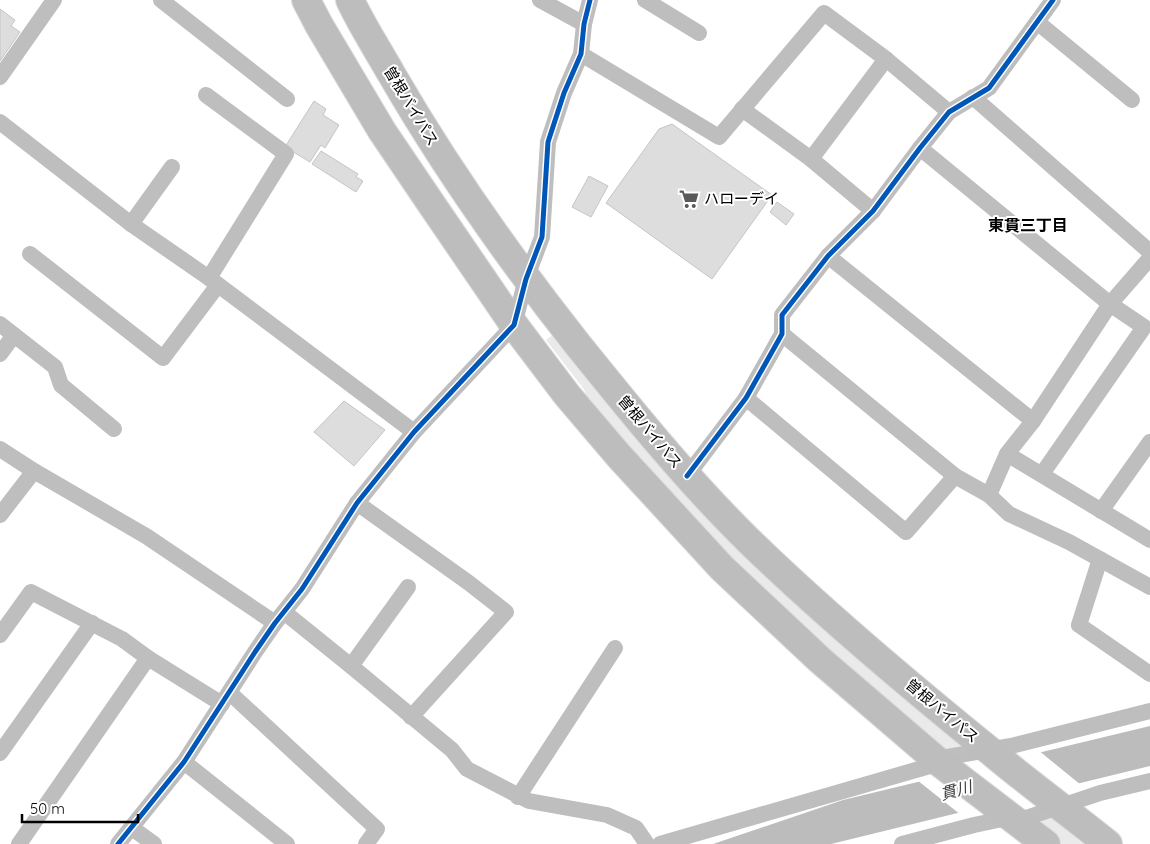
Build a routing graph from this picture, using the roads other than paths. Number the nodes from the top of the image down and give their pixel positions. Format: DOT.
graph roads {
  1 [pos="54,0"];
  2 [pos="160,0"];
  3 [pos="306,0"];
  4 [pos="350,0"];
  5 [pos="540,0"];
  6 [pos="590,0"];
  7 [pos="645,0"];
  8 [pos="1053,0"];
  9 [pos="1037,22"];
  10 [pos="584,24"];
  11 [pos="699,33"];
  12 [pos="581,54"];
  13 [pos="886,59"];
  14 [pos="0,76"];
  15 [pos="206,95"];
  16 [pos="973,97"];
  17 [pos="287,98"];
  18 [pos="1132,100"];
  19 [pos="742,109"];
  20 [pos="949,112"];
  21 [pos="0,122"];
  22 [pos="920,148"];
  23 [pos="812,159"];
  24 [pos="172,167"];
  25 [pos="873,211"];
  26 [pos="131,224"];
  27 [pos="1150,252"];
  28 [pos="30,254"];
  29 [pos="828,256"];
  30 [pos="1150,258"];
  31 [pos="526,279"];
  32 [pos="214,282"];
  33 [pos="1110,304"];
  34 [pos="0,324"];
  35 [pos="514,325"];
  36 [pos="782,334"];
  37 [pos="14,335"];
  38 [pos="0,354"];
  39 [pos="746,398"];
  40 [pos="1033,420"];
  41 [pos="114,429"];
  42 [pos="414,432"];
  43 [pos="1150,442"];
  44 [pos="0,449"];
  45 [pos="1007,454"];
  46 [pos="34,471"];
  47 [pos="1042,474"];
  48 [pos="686,476"];
  49 [pos="955,476"];
  50 [pos="989,495"];
  51 [pos="358,503"];
  52 [pos="1101,511"];
  53 [pos="0,515"];
  54 [pos="1150,540"];
  55 [pos="1100,559"];
  56 [pos="408,587"];
  57 [pos="1150,587"];
  58 [pos="279,618"];
  59 [pos="92,623"];
  60 [pos="0,635"];
  61 [pos="615,648"];
  62 [pos="148,658"];
  63 [pos="351,666"];
  64 [pos="1150,674"];
  65 [pos="226,699"];
  66 [pos="1150,711"];
  67 [pos="411,717"];
  68 [pos="0,753"];
  69 [pos="992,753"];
  70 [pos="184,762"];
  71 [pos="942,763"];
  72 [pos="1150,781"];
  73 [pos="518,796"];
  74 [pos="1057,804"];
  75 [pos="1011,816"];
  76 [pos="132,828"];
  77 [pos="689,841"];
  78 [pos="19,844"];
  79 [pos="118,844"];
  80 [pos="154,844"];
  81 [pos="288,844"];
  82 [pos="366,844"];
  83 [pos="647,844"];
  84 [pos="660,844"];
  85 [pos="902,844"];
  86 [pos="1046,844"];
  87 [pos="1108,844"];
  1 -- 14 [label="street"];
  2 -- 17 [label="street"];
  3 -- 35 [label="highway"];
  4 -- 31 [label="highway, 曽根バイパス"];
  5 -- 10 [label="street"];
  6 -- 10 [label="street"];
  7 -- 11 [label="street"];
  8 -- 9 [label="street"];
  9 -- 16 [label="street"];
  9 -- 18 [label="street"];
  10 -- 12 [label="street"];
  12 -- 19 [label="street"];
  12 -- 31 [label="street"];
  13 -- 19 [label="street"];
  13 -- 20 [label="street"];
  13 -- 23 [label="street"];
  15 -- 32 [label="street"];
  16 -- 20 [label="street"];
  16 -- 27 [label="street"];
  19 -- 23 [label="street"];
  20 -- 22 [label="street"];
  21 -- 26 [label="street"];
  22 -- 25 [label="street"];
  22 -- 33 [label="street"];
  23 -- 25 [label="street"];
  24 -- 26 [label="street"];
  25 -- 29 [label="street"];
  26 -- 32 [label="street"];
  28 -- 32 [label="street"];
  29 -- 36 [label="street"];
  29 -- 40 [label="street"];
  30 -- 33 [label="street"];
  31 -- 35 [label="street"];
  31 -- 48 [label="highway, 曽根バイパス"];
  32 -- 42 [label="street"];
  33 -- 40 [label="street"];
  33 -- 47 [label="street"];
  34 -- 37 [label="street"];
  35 -- 42 [label="street"];
  35 -- 71 [label="highway"];
  36 -- 39 [label="street"];
  36 -- 49 [label="street"];
  37 -- 38 [label="street"];
  37 -- 41 [label="street"];
  39 -- 48 [label="street"];
  39 -- 49 [label="street"];
  40 -- 45 [label="street"];
  42 -- 51 [label="street"];
  43 -- 52 [label="street"];
  44 -- 46 [label="street"];
  45 -- 47 [label="street"];
  45 -- 50 [label="street"];
  46 -- 53 [label="street"];
  46 -- 58 [label="street"];
  47 -- 52 [label="street"];
  48 -- 69 [label="highway, 曽根バイパス"];
  49 -- 50 [label="street"];
  50 -- 55 [label="street"];
  51 -- 58 [label="street"];
  51 -- 67 [label="street"];
  52 -- 54 [label="street"];
  55 -- 57 [label="street"];
  55 -- 64 [label="street"];
  56 -- 63 [label="street"];
  58 -- 63 [label="street"];
  58 -- 65 [label="street"];
  59 -- 60 [label="street"];
  59 -- 62 [label="street"];
  59 -- 68 [label="street"];
  61 -- 73 [label="street"];
  62 -- 65 [label="street"];
  62 -- 78 [label="street"];
  63 -- 67 [label="street"];
  65 -- 70 [label="street"];
  65 -- 82 [label="street"];
  66 -- 69 [label="street"];
  67 -- 73 [label="street"];
  69 -- 71 [label="street"];
  69 -- 74 [label="highway, 曽根バイパス"];
  70 -- 76 [label="street"];
  70 -- 81 [label="street"];
  71 -- 75 [label="highway"];
  71 -- 77 [label="street"];
  72 -- 74 [label="street"];
  73 -- 83 [label="street"];
  74 -- 75 [label="street"];
  74 -- 87 [label="highway, 曽根バイパス"];
  75 -- 85 [label="street"];
  75 -- 86 [label="highway"];
  76 -- 79 [label="street"];
  76 -- 80 [label="street"];
  77 -- 84 [label="street"];
}
